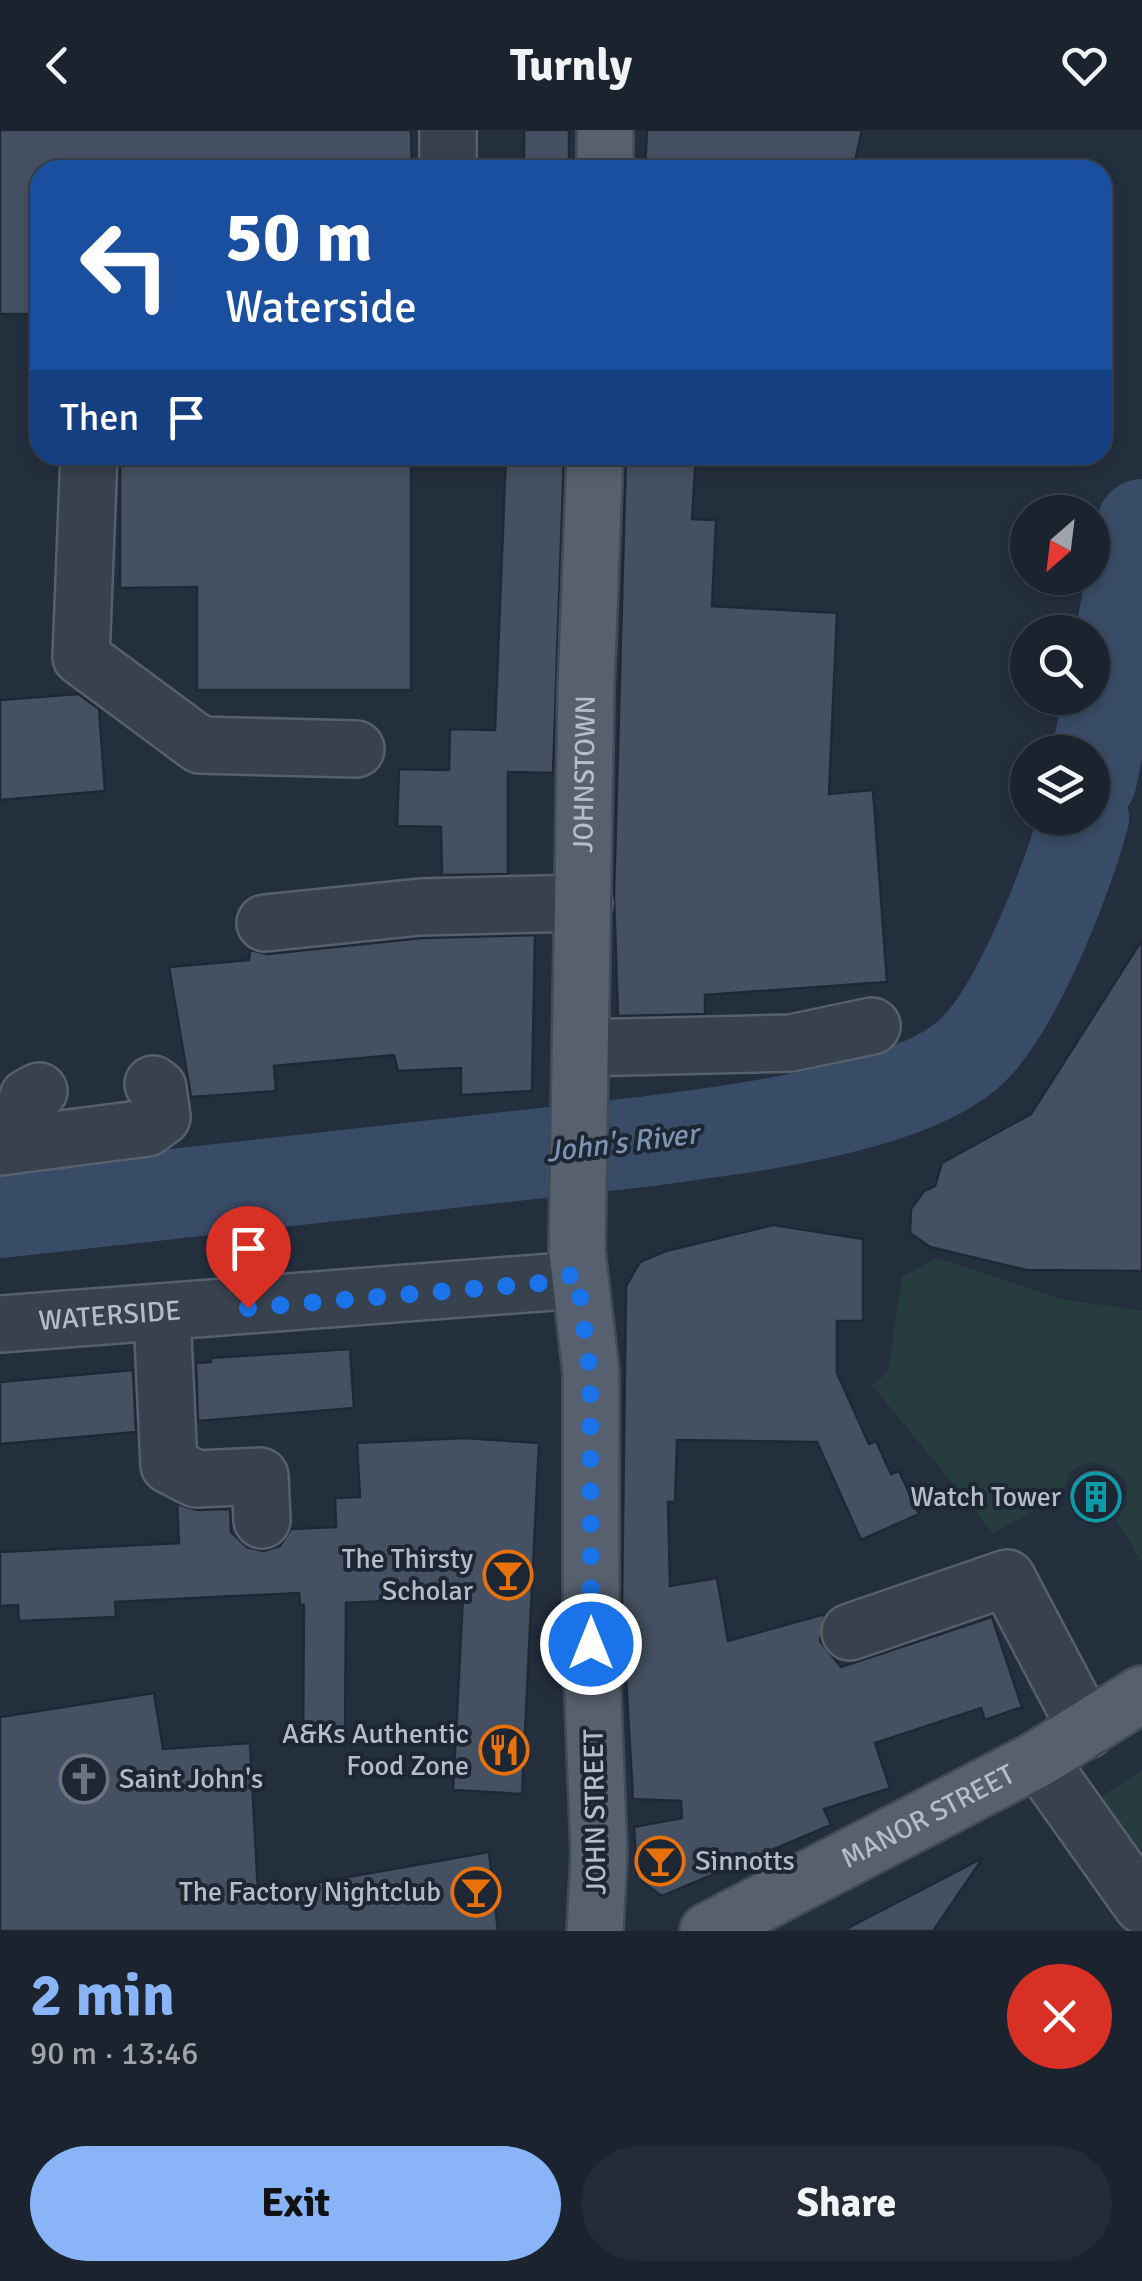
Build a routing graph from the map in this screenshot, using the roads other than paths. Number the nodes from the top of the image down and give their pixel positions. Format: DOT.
graph roads {
  1 [pos="448,130"];
  2 [pos="605,130"];
  3 [pos="448,160"];
  4 [pos="604,160"];
  5 [pos="89,465"];
  6 [pos="595,465"];
  7 [pos="356,749"];
  8 [pos="584,902"];
  9 [pos="265,923"];
  10 [pos="872,1026"];
  11 [pos="582,1071"];
  12 [pos="153,1084"];
  13 [pos="39,1090"];
  14 [pos="3,1146"];
  15 [pos="578,1254"];
  16 [pos="162,1315"];
  17 [pos="0,1324"];
  18 [pos="262,1520"];
  19 [pos="850,1632"];
  20 [pos="1142,1694"];
  21 [pos="1087,1730"];
  22 [pos="1038,1759"];
  23 [pos="1142,1905"];
  24 [pos="595,1931"];
  25 [pos="708,1931"];
  1 -- 3 [label="street"];
  2 -- 4 [label="main road"];
  5 -- 7 [label="street"];
  6 -- 8 [label="main road, JOHNSTOWN"];
  8 -- 9 [label="street"];
  8 -- 11 [label="main road, JOHNSTOWN"];
  10 -- 11 [label="street"];
  11 -- 15 [label="main road, JOHN STREET"];
  12 -- 14 [label="street"];
  13 -- 14 [label="street"];
  15 -- 16 [label="street, WATERSIDE"];
  15 -- 24 [label="main road, JOHN STREET"];
  16 -- 17 [label="street, WATERSIDE"];
  16 -- 18 [label="street"];
  19 -- 21 [label="street"];
  20 -- 21 [label="main road, MANOR STREET"];
  21 -- 22 [label="main road, MANOR STREET"];
  22 -- 23 [label="street"];
  22 -- 25 [label="main road, MANOR STREET"];
}
